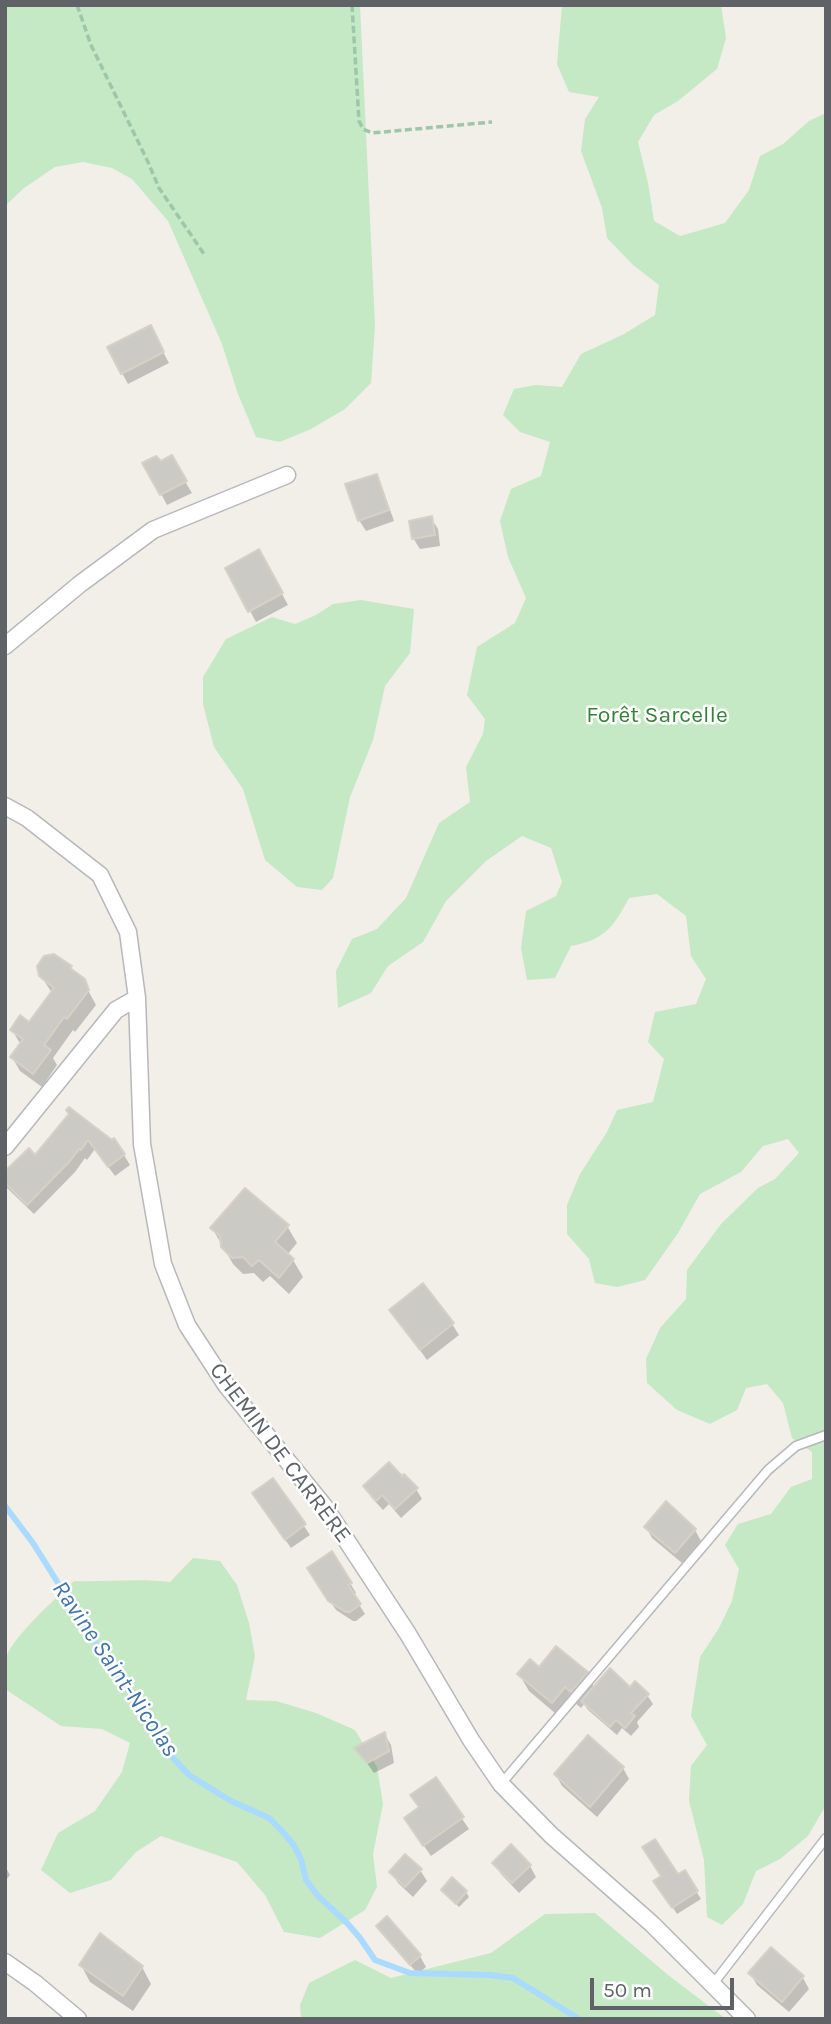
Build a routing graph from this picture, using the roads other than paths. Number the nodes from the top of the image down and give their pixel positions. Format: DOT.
graph roads {
  1 [pos="287,475"];
  2 [pos="5,646"];
  3 [pos="5,806"];
  4 [pos="136,998"];
  5 [pos="5,1147"];
  6 [pos="826,1435"];
  7 [pos="501,1784"];
  8 [pos="826,1838"];
  9 [pos="5,1962"];
  10 [pos="713,1984"];
  11 [pos="78,2019"];
  12 [pos="747,2019"];
  1 -- 2 [label="street"];
  3 -- 4 [label="street, CHEMIN DE CARRÈRE"];
  4 -- 5 [label="street"];
  4 -- 7 [label="street, CHEMIN DE CARRÈRE"];
  6 -- 7 [label="lane"];
  7 -- 10 [label="street, CHEMIN DE CARRÈRE"];
  8 -- 10 [label="lane"];
  9 -- 11 [label="street"];
  10 -- 12 [label="street, CHEMIN DE CARRÈRE"];
}
